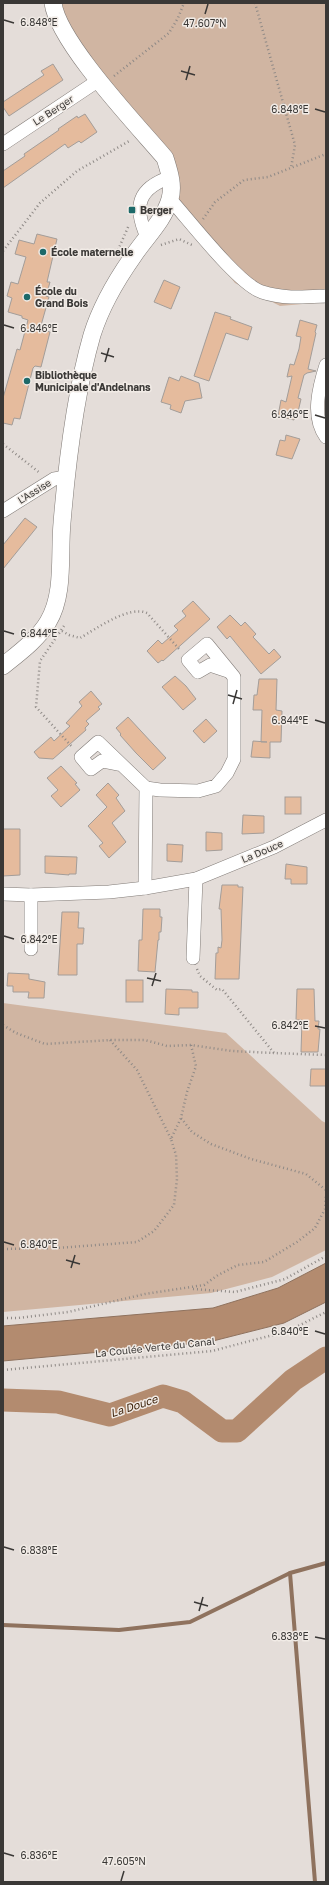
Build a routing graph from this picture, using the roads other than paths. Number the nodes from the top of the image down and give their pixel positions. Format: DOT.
graph roads {
  1 [pos="53,3"];
  2 [pos="103,84"];
  3 [pos="4,140"];
  4 [pos="171,177"];
  5 [pos="170,199"];
  6 [pos="152,244"];
  7 [pos="326,296"];
  8 [pos="326,366"];
  9 [pos="326,437"];
  10 [pos="66,477"];
  11 [pos="3,511"];
  12 [pos="3,666"];
  13 [pos="228,671"];
  14 [pos="122,765"];
  15 [pos="146,788"];
  16 [pos="326,820"];
  17 [pos="196,879"];
  18 [pos="145,888"];
  19 [pos="3,894"];
  20 [pos="31,895"];
  21 [pos="31,949"];
  22 [pos="193,958"];
  1 -- 2 [label="street"];
  2 -- 3 [label="street, Le Berger"];
  2 -- 4 [label="street"];
  4 -- 5 [label="street"];
  4 -- 6 [label="street"];
  5 -- 6 [label="street"];
  5 -- 7 [label="street"];
  6 -- 10 [label="street"];
  8 -- 9 [label="street"];
  10 -- 11 [label="street, L'Assise"];
  10 -- 12 [label="street"];
  13 -- 13 [label="street"];
  13 -- 15 [label="street"];
  14 -- 14 [label="street"];
  14 -- 15 [label="street"];
  15 -- 18 [label="street"];
  16 -- 17 [label="street, La Douce"];
  17 -- 18 [label="street, La Douce"];
  17 -- 22 [label="street"];
  18 -- 20 [label="street, La Douce"];
  19 -- 20 [label="street, La Douce"];
  20 -- 21 [label="street"];
}
